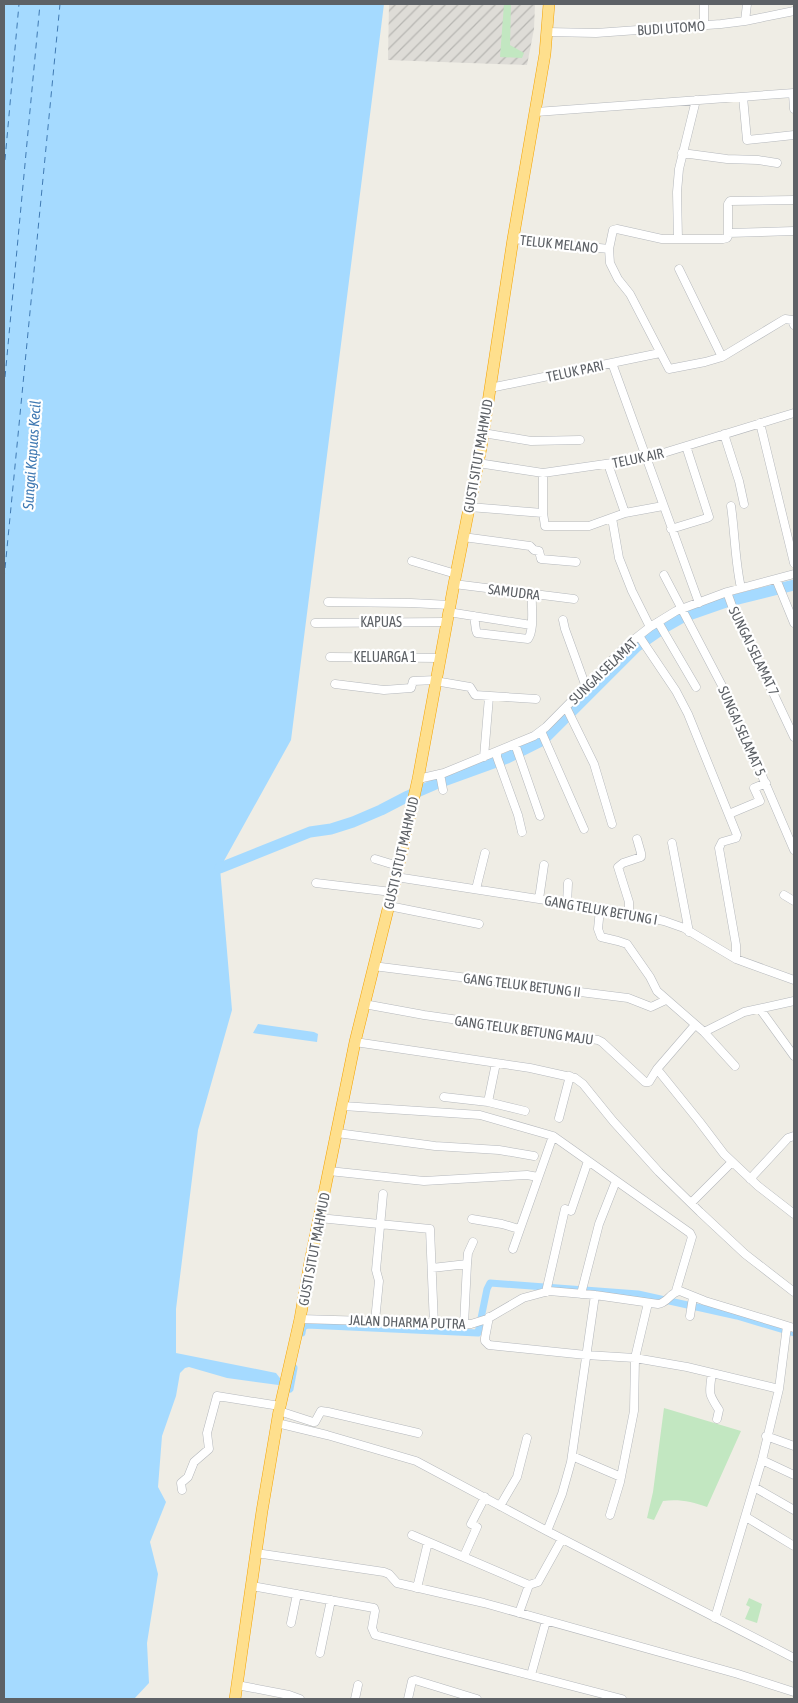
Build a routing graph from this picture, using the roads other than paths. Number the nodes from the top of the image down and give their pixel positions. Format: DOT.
graph roads {
  1 [pos="549,4"];
  2 [pos="704,4"];
  3 [pos="747,4"];
  4 [pos="794,11"];
  5 [pos="745,21"];
  6 [pos="704,26"];
  7 [pos="547,32"];
  8 [pos="794,93"];
  9 [pos="742,97"];
  10 [pos="696,100"];
  11 [pos="794,109"];
  12 [pos="536,112"];
  13 [pos="794,135"];
  14 [pos="682,153"];
  15 [pos="777,163"];
  16 [pos="794,200"];
  17 [pos="794,231"];
  18 [pos="728,233"];
  19 [pos="678,238"];
  20 [pos="513,239"];
  21 [pos="609,249"];
  22 [pos="679,269"];
  23 [pos="794,325"];
  24 [pos="660,353"];
  25 [pos="722,357"];
  26 [pos="612,363"];
  27 [pos="490,388"];
  28 [pos="794,413"];
  29 [pos="760,423"];
  30 [pos="483,433"];
  31 [pos="724,434"];
  32 [pos="580,440"];
  33 [pos="686,446"];
  34 [pos="647,458"];
  35 [pos="478,463"];
  36 [pos="608,464"];
  37 [pos="543,473"];
  38 [pos="744,504"];
  39 [pos="662,506"];
  40 [pos="731,506"];
  41 [pos="469,507"];
  42 [pos="543,513"];
  43 [pos="625,513"];
  44 [pos="612,518"];
  45 [pos="671,529"];
  46 [pos="463,536"];
  47 [pos="412,561"];
  48 [pos="576,562"];
  49 [pos="794,562"];
  50 [pos="794,574"];
  51 [pos="664,575"];
  52 [pos="455,579"];
  53 [pos="779,586"];
  54 [pos="742,588"];
  55 [pos="532,594"];
  56 [pos="728,595"];
  57 [pos="574,599"];
  58 [pos="328,602"];
  59 [pos="699,603"];
  60 [pos="448,613"];
  61 [pos="685,614"];
  62 [pos="474,616"];
  63 [pos="563,620"];
  64 [pos="315,623"];
  65 [pos="794,623"];
  66 [pos="531,625"];
  67 [pos="650,627"];
  68 [pos="660,627"];
  69 [pos="640,638"];
  70 [pos="330,657"];
  71 [pos="440,658"];
  72 [pos="435,681"];
  73 [pos="335,684"];
  74 [pos="586,687"];
  75 [pos="696,687"];
  76 [pos="489,697"];
  77 [pos="536,699"];
  78 [pos="567,709"];
  79 [pos="543,736"];
  80 [pos="794,737"];
  81 [pos="516,747"];
  82 [pos="497,755"];
  83 [pos="484,757"];
  84 [pos="417,781"];
  85 [pos="766,783"];
  86 [pos="729,814"];
  87 [pos="540,816"];
  88 [pos="612,824"];
  89 [pos="584,829"];
  90 [pos="522,832"];
  91 [pos="637,840"];
  92 [pos="672,843"];
  93 [pos="794,850"];
  94 [pos="485,853"];
  95 [pos="375,859"];
  96 [pos="544,865"];
  97 [pos="397,871"];
  98 [pos="316,883"];
  99 [pos="568,883"];
  100 [pos="476,889"];
  101 [pos="392,892"];
  102 [pos="784,895"];
  103 [pos="540,899"];
  104 [pos="794,901"];
  105 [pos="567,904"];
  106 [pos="389,906"];
  107 [pos="600,909"];
  108 [pos="629,913"];
  109 [pos="479,924"];
  110 [pos="689,932"];
  111 [pos="736,959"];
  112 [pos="374,966"];
  113 [pos="794,980"];
  114 [pos="666,1000"];
  115 [pos="794,1001"];
  116 [pos="364,1004"];
  117 [pos="760,1009"];
  118 [pos="695,1025"];
  119 [pos="704,1032"];
  120 [pos="355,1042"];
  121 [pos="794,1056"];
  122 [pos="496,1063"];
  123 [pos="736,1066"];
  124 [pos="657,1069"];
  125 [pos="570,1076"];
  126 [pos="444,1097"];
  127 [pos="488,1102"];
  128 [pos="343,1106"];
  129 [pos="525,1111"];
  130 [pos="558,1118"];
  131 [pos="337,1133"];
  132 [pos="553,1136"];
  133 [pos="794,1136"];
  134 [pos="534,1156"];
  135 [pos="588,1161"];
  136 [pos="732,1162"];
  137 [pos="329,1171"];
  138 [pos="538,1177"];
  139 [pos="750,1179"];
  140 [pos="616,1181"];
  141 [pos="383,1194"];
  142 [pos="691,1203"];
  143 [pos="794,1214"];
  144 [pos="319,1218"];
  145 [pos="472,1219"];
  146 [pos="379,1225"];
  147 [pos="519,1229"];
  148 [pos="473,1242"];
  149 [pos="512,1249"];
  150 [pos="467,1264"];
  151 [pos="432,1268"];
  152 [pos="547,1288"];
  153 [pos="676,1291"];
  154 [pos="794,1292"];
  155 [pos="581,1294"];
  156 [pos="595,1295"];
  157 [pos="692,1302"];
  158 [pos="648,1303"];
  159 [pos="690,1316"];
  160 [pos="488,1318"];
  161 [pos="300,1319"];
  162 [pos="375,1321"];
  163 [pos="434,1324"];
  164 [pos="468,1325"];
  165 [pos="788,1329"];
  166 [pos="586,1355"];
  167 [pos="635,1358"];
  168 [pos="712,1373"];
  169 [pos="779,1389"];
  170 [pos="280,1405"];
  171 [pos="717,1419"];
  172 [pos="277,1424"];
  173 [pos="418,1433"];
  174 [pos="766,1436"];
  175 [pos="527,1438"];
  176 [pos="794,1446"];
  177 [pos="572,1456"];
  178 [pos="762,1460"];
  179 [pos="794,1475"];
  180 [pos="621,1477"];
  181 [pos="754,1487"];
  182 [pos="182,1490"];
  183 [pos="485,1497"];
  184 [pos="500,1506"];
  185 [pos="794,1510"];
  186 [pos="610,1515"];
  187 [pos="746,1516"];
  188 [pos="546,1531"];
  189 [pos="412,1535"];
  190 [pos="562,1539"];
  191 [pos="428,1542"];
  192 [pos="794,1546"];
  193 [pos="256,1553"];
  194 [pos="464,1556"];
  195 [pos="529,1584"];
  196 [pos="252,1586"];
  197 [pos="417,1588"];
  198 [pos="297,1594"];
  199 [pos="331,1600"];
  200 [pos="519,1613"];
  201 [pos="715,1618"];
  202 [pos="546,1620"];
  203 [pos="291,1623"];
  204 [pos="320,1653"];
  205 [pos="794,1657"];
  206 [pos="531,1676"];
  207 [pos="237,1685"];
  208 [pos="358,1685"];
  209 [pos="794,1692"];
  210 [pos="458,1697"];
  211 [pos="235,1699"];
  212 [pos="300,1699"];
  213 [pos="355,1699"];
  214 [pos="408,1699"];
  215 [pos="477,1699"];
  216 [pos="622,1699"];
  1 -- 7 [label="highway, GUSTI SITUT MAHMUD"];
  2 -- 6 [label="street"];
  3 -- 5 [label="street"];
  4 -- 5 [label="street, BUDI UTOMO"];
  5 -- 6 [label="street, BUDI UTOMO"];
  6 -- 7 [label="street, BUDI UTOMO"];
  7 -- 12 [label="highway, GUSTI SITUT MAHMUD"];
  8 -- 9 [label="street"];
  8 -- 11 [label="street"];
  9 -- 10 [label="street"];
  9 -- 13 [label="street"];
  10 -- 12 [label="street"];
  10 -- 14 [label="street"];
  12 -- 20 [label="highway, GUSTI SITUT MAHMUD"];
  14 -- 15 [label="street"];
  14 -- 19 [label="street"];
  16 -- 18 [label="street"];
  17 -- 18 [label="street"];
  18 -- 19 [label="street, TELUK MELANO"];
  19 -- 21 [label="street, TELUK MELANO"];
  20 -- 21 [label="street, TELUK MELANO"];
  20 -- 27 [label="highway, GUSTI SITUT MAHMUD"];
  21 -- 24 [label="street"];
  22 -- 25 [label="street"];
  23 -- 25 [label="street"];
  24 -- 25 [label="street"];
  24 -- 26 [label="street, TELUK PARI"];
  26 -- 27 [label="street, TELUK PARI"];
  26 -- 34 [label="street"];
  27 -- 30 [label="highway, GUSTI SITUT MAHMUD"];
  28 -- 29 [label="street, TELUK AIR"];
  29 -- 31 [label="street, TELUK AIR"];
  29 -- 49 [label="street"];
  30 -- 32 [label="street"];
  30 -- 35 [label="highway, GUSTI SITUT MAHMUD"];
  31 -- 33 [label="street, TELUK AIR"];
  31 -- 38 [label="street"];
  33 -- 34 [label="street, TELUK AIR"];
  33 -- 45 [label="street"];
  34 -- 36 [label="street, TELUK AIR"];
  34 -- 39 [label="street"];
  35 -- 37 [label="street, TELUK AIR"];
  35 -- 41 [label="highway, GUSTI SITUT MAHMUD"];
  36 -- 37 [label="street, TELUK AIR"];
  36 -- 43 [label="street"];
  37 -- 42 [label="street"];
  39 -- 43 [label="street"];
  39 -- 45 [label="street"];
  40 -- 54 [label="street"];
  41 -- 42 [label="street"];
  41 -- 46 [label="highway, GUSTI SITUT MAHMUD"];
  42 -- 44 [label="street"];
  43 -- 44 [label="street"];
  44 -- 67 [label="street"];
  45 -- 59 [label="street"];
  46 -- 48 [label="street"];
  46 -- 52 [label="highway, GUSTI SITUT MAHMUD"];
  47 -- 52 [label="street, SAMUDRA"];
  50 -- 53 [label="street, SUNGAI SELAMAT"];
  51 -- 61 [label="street, SUNGAI SELAMAT 5"];
  52 -- 55 [label="street, SAMUDRA"];
  52 -- 60 [label="highway, GUSTI SITUT MAHMUD"];
  53 -- 54 [label="street, SUNGAI SELAMAT"];
  53 -- 65 [label="street"];
  54 -- 56 [label="street, SUNGAI SELAMAT"];
  55 -- 57 [label="street, SAMUDRA"];
  55 -- 66 [label="street"];
  56 -- 59 [label="street, SUNGAI SELAMAT"];
  56 -- 80 [label="street, SUNGAI SELAMAT 7"];
  58 -- 60 [label="street"];
  59 -- 61 [label="street, SUNGAI SELAMAT"];
  60 -- 62 [label="street"];
  60 -- 64 [label="street, KAPUAS"];
  60 -- 71 [label="highway, GUSTI SITUT MAHMUD"];
  61 -- 68 [label="street, SUNGAI SELAMAT"];
  61 -- 85 [label="street, SUNGAI SELAMAT 5"];
  62 -- 66 [label="street"];
  62 -- 66 [label="street"];
  63 -- 74 [label="street"];
  67 -- 68 [label="street, SUNGAI SELAMAT"];
  67 -- 69 [label="street, SUNGAI SELAMAT"];
  68 -- 75 [label="street"];
  69 -- 74 [label="street, SUNGAI SELAMAT"];
  69 -- 86 [label="street"];
  70 -- 71 [label="street, KELUARGA 1"];
  71 -- 72 [label="highway, GUSTI SITUT MAHMUD"];
  72 -- 73 [label="street"];
  72 -- 76 [label="street"];
  72 -- 84 [label="highway, GUSTI SITUT MAHMUD"];
  74 -- 78 [label="street, SUNGAI SELAMAT"];
  76 -- 77 [label="street"];
  76 -- 83 [label="street"];
  78 -- 79 [label="street, SUNGAI SELAMAT"];
  78 -- 88 [label="street"];
  79 -- 81 [label="street, SUNGAI SELAMAT"];
  79 -- 89 [label="street"];
  81 -- 82 [label="street, SUNGAI SELAMAT"];
  81 -- 87 [label="street"];
  82 -- 83 [label="street, SUNGAI SELAMAT"];
  82 -- 90 [label="street"];
  83 -- 84 [label="street, SUNGAI SELAMAT"];
  84 -- 97 [label="highway, GUSTI SITUT MAHMUD"];
  85 -- 86 [label="street"];
  85 -- 93 [label="street, SUNGAI SELAMAT 5"];
  86 -- 111 [label="street"];
  91 -- 108 [label="street"];
  92 -- 110 [label="street"];
  94 -- 100 [label="street"];
  95 -- 97 [label="street, GANG TELUK BETUNG I"];
  96 -- 103 [label="street"];
  97 -- 100 [label="street, GANG TELUK BETUNG I"];
  97 -- 101 [label="highway, GUSTI SITUT MAHMUD"];
  98 -- 101 [label="street"];
  99 -- 105 [label="street"];
  100 -- 103 [label="street, GANG TELUK BETUNG I"];
  101 -- 106 [label="highway, GUSTI SITUT MAHMUD"];
  102 -- 104 [label="street"];
  103 -- 105 [label="street, GANG TELUK BETUNG I"];
  105 -- 107 [label="street, GANG TELUK BETUNG I"];
  106 -- 109 [label="street"];
  106 -- 112 [label="highway, GUSTI SITUT MAHMUD"];
  107 -- 108 [label="street, GANG TELUK BETUNG I"];
  107 -- 114 [label="street"];
  108 -- 110 [label="street, GANG TELUK BETUNG I"];
  110 -- 111 [label="street, GANG TELUK BETUNG I"];
  111 -- 113 [label="street, GANG TELUK BETUNG I"];
  112 -- 114 [label="street, GANG TELUK BETUNG II"];
  112 -- 116 [label="highway, GUSTI SITUT MAHMUD"];
  114 -- 118 [label="street"];
  115 -- 117 [label="street"];
  116 -- 120 [label="highway, GUSTI SITUT MAHMUD"];
  116 -- 124 [label="street, GANG TELUK BETUNG MAJU"];
  117 -- 119 [label="street"];
  117 -- 121 [label="street"];
  118 -- 119 [label="street"];
  118 -- 124 [label="street"];
  119 -- 123 [label="street"];
  120 -- 122 [label="street"];
  120 -- 128 [label="highway, GUSTI SITUT MAHMUD"];
  122 -- 125 [label="street"];
  122 -- 127 [label="street"];
  124 -- 136 [label="street"];
  125 -- 130 [label="street"];
  125 -- 142 [label="street"];
  126 -- 127 [label="street"];
  127 -- 129 [label="street"];
  128 -- 131 [label="highway, GUSTI SITUT MAHMUD"];
  128 -- 132 [label="street"];
  131 -- 134 [label="street"];
  131 -- 137 [label="highway, GUSTI SITUT MAHMUD"];
  132 -- 135 [label="street"];
  132 -- 138 [label="street"];
  133 -- 139 [label="street"];
  135 -- 140 [label="street"];
  135 -- 152 [label="street"];
  136 -- 139 [label="street"];
  136 -- 142 [label="street"];
  137 -- 138 [label="street"];
  137 -- 144 [label="highway, GUSTI SITUT MAHMUD"];
  138 -- 147 [label="street"];
  139 -- 143 [label="street"];
  140 -- 153 [label="street"];
  140 -- 155 [label="street"];
  141 -- 146 [label="street"];
  142 -- 154 [label="street"];
  144 -- 146 [label="street"];
  144 -- 161 [label="highway, GUSTI SITUT MAHMUD"];
  145 -- 147 [label="street"];
  146 -- 151 [label="street"];
  146 -- 162 [label="street"];
  147 -- 149 [label="street"];
  148 -- 150 [label="street"];
  150 -- 151 [label="street"];
  150 -- 164 [label="street"];
  151 -- 163 [label="street"];
  152 -- 155 [label="street, JALAN DHARMA PUTRA"];
  152 -- 160 [label="street, JALAN DHARMA PUTRA"];
  153 -- 157 [label="street"];
  153 -- 158 [label="street, JALAN DHARMA PUTRA"];
  155 -- 156 [label="street, JALAN DHARMA PUTRA"];
  156 -- 158 [label="street, JALAN DHARMA PUTRA"];
  156 -- 166 [label="street"];
  157 -- 159 [label="street"];
  157 -- 165 [label="street"];
  158 -- 167 [label="street"];
  160 -- 164 [label="street, JALAN DHARMA PUTRA"];
  160 -- 166 [label="street"];
  161 -- 162 [label="street, JALAN DHARMA PUTRA"];
  161 -- 170 [label="highway, GUSTI SITUT MAHMUD"];
  162 -- 163 [label="street, JALAN DHARMA PUTRA"];
  163 -- 164 [label="street, JALAN DHARMA PUTRA"];
  165 -- 169 [label="street"];
  166 -- 167 [label="street"];
  166 -- 177 [label="street"];
  167 -- 168 [label="street"];
  167 -- 180 [label="street"];
  168 -- 169 [label="street"];
  168 -- 171 [label="street"];
  169 -- 174 [label="street"];
  170 -- 172 [label="highway, GUSTI SITUT MAHMUD"];
  170 -- 173 [label="street"];
  170 -- 182 [label="street"];
  172 -- 183 [label="street"];
  172 -- 193 [label="highway, GUSTI SITUT MAHMUD"];
  174 -- 176 [label="street"];
  174 -- 178 [label="street"];
  175 -- 184 [label="street"];
  177 -- 180 [label="street"];
  177 -- 188 [label="street"];
  178 -- 179 [label="street"];
  178 -- 181 [label="street"];
  180 -- 186 [label="street"];
  181 -- 185 [label="street"];
  181 -- 187 [label="street"];
  183 -- 184 [label="street"];
  183 -- 194 [label="street"];
  184 -- 188 [label="street"];
  187 -- 192 [label="street"];
  187 -- 201 [label="street"];
  188 -- 190 [label="street"];
  189 -- 191 [label="street"];
  190 -- 195 [label="street"];
  190 -- 201 [label="street"];
  191 -- 194 [label="street"];
  191 -- 197 [label="street"];
  193 -- 196 [label="highway, GUSTI SITUT MAHMUD"];
  193 -- 197 [label="street"];
  194 -- 195 [label="street"];
  195 -- 200 [label="street"];
  196 -- 198 [label="street"];
  196 -- 207 [label="highway, GUSTI SITUT MAHMUD"];
  197 -- 200 [label="street"];
  198 -- 199 [label="street"];
  198 -- 203 [label="street"];
  199 -- 204 [label="street"];
  199 -- 206 [label="street"];
  200 -- 202 [label="street"];
  201 -- 205 [label="street"];
  202 -- 206 [label="street"];
  202 -- 209 [label="street"];
  206 -- 216 [label="street"];
  207 -- 211 [label="highway, GUSTI SITUT MAHMUD"];
  207 -- 212 [label="street"];
  208 -- 213 [label="street"];
  210 -- 214 [label="street"];
  210 -- 215 [label="street"];
}
